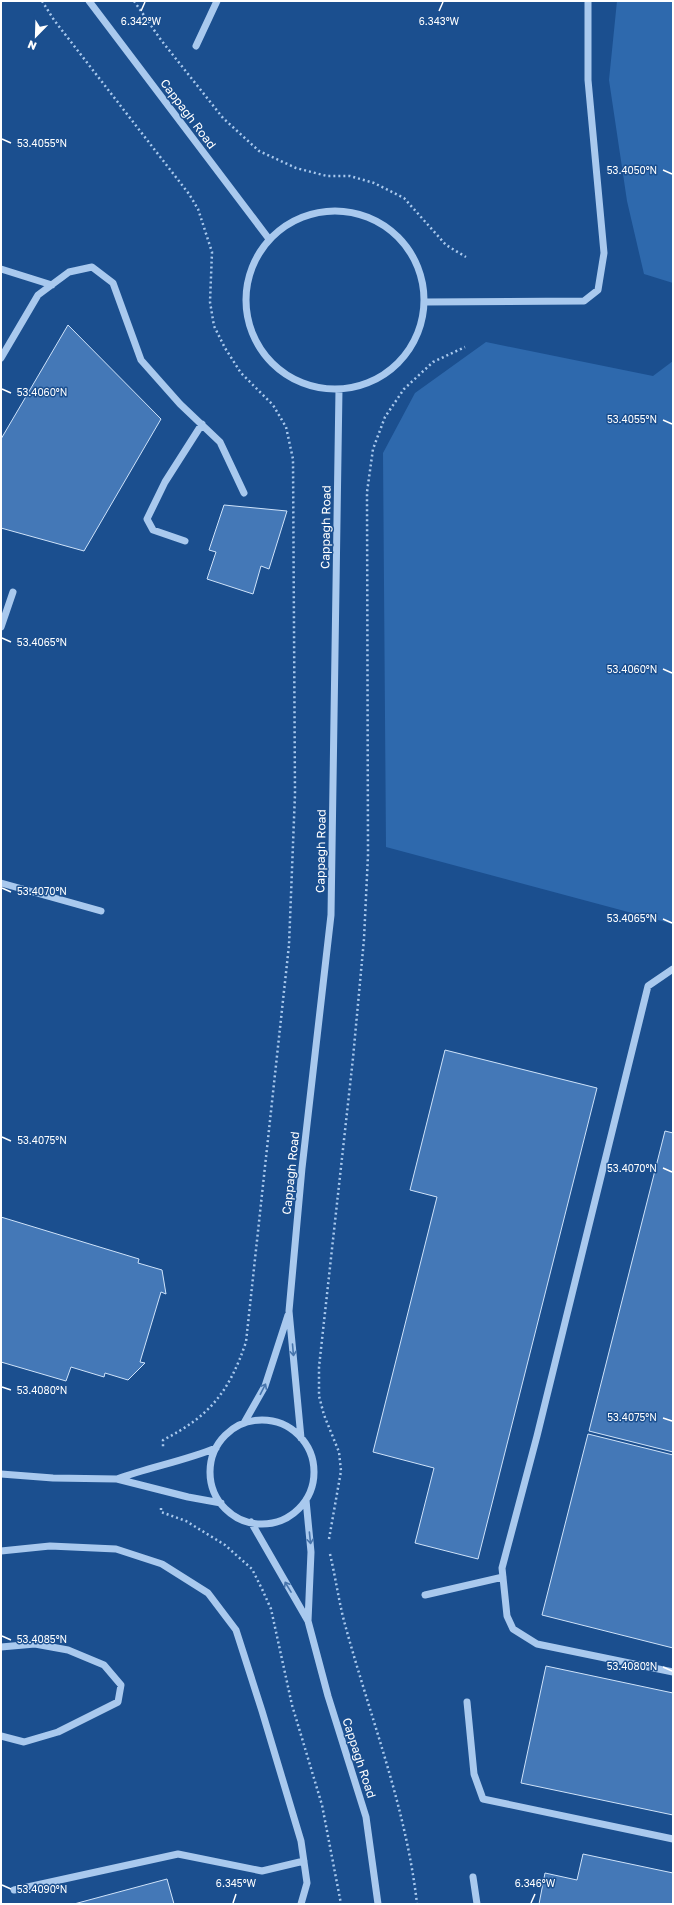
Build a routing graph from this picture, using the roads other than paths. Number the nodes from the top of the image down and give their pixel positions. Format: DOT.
graph roads {
  1 [pos="90,1"];
  2 [pos="217,1"];
  3 [pos="588,1"];
  4 [pos="196,46"];
  5 [pos="269,239"];
  6 [pos="1,269"];
  7 [pos="52,284"];
  8 [pos="425,302"];
  9 [pos="1,358"];
  10 [pos="339,389"];
  11 [pos="202,424"];
  12 [pos="244,493"];
  13 [pos="185,542"];
  14 [pos="13,592"];
  15 [pos="1,627"];
  16 [pos="1,883"];
  17 [pos="101,910"];
  18 [pos="673,969"];
  19 [pos="290,1311"];
  20 [pos="244,1423"];
  21 [pos="301,1438"];
  22 [pos="216,1448"];
  23 [pos="1,1474"];
  24 [pos="117,1479"];
  25 [pos="306,1500"];
  26 [pos="221,1503"];
  27 [pos="251,1522"];
  28 [pos="1,1551"];
  29 [pos="503,1577"];
  30 [pos="425,1595"];
  31 [pos="308,1621"];
  32 [pos="1,1647"];
  33 [pos="673,1672"];
  34 [pos="467,1702"];
  35 [pos="1,1736"];
  36 [pos="673,1839"];
  37 [pos="304,1861"];
  38 [pos="473,1877"];
  39 [pos="14,1890"];
  40 [pos="301,1904"];
  41 [pos="378,1904"];
  42 [pos="477,1904"];
  1 -- 5 [label="street, Cappagh Road"];
  2 -- 4 [label="street"];
  3 -- 8 [label="street"];
  5 -- 8 [label="street"];
  5 -- 10 [label="street"];
  6 -- 7 [label="street"];
  7 -- 9 [label="street"];
  7 -- 11 [label="street"];
  8 -- 10 [label="street"];
  10 -- 19 [label="street, Cappagh Road"];
  11 -- 12 [label="street"];
  11 -- 13 [label="street"];
  14 -- 15 [label="street"];
  16 -- 17 [label="street"];
  18 -- 29 [label="street"];
  20 -- 19 [label="street, Cappagh Road, one-way"];
  19 -- 21 [label="street, Cappagh Road, one-way"];
  20 -- 21 [label="street, Cappagh Road"];
  20 -- 22 [label="street, Cappagh Road"];
  21 -- 25 [label="street, Cappagh Road"];
  22 -- 24 [label="street"];
  22 -- 26 [label="street, Cappagh Road"];
  23 -- 24 [label="street"];
  24 -- 26 [label="street"];
  25 -- 27 [label="street, Cappagh Road"];
  25 -- 31 [label="street, Cappagh Road, one-way"];
  26 -- 27 [label="street, Cappagh Road"];
  31 -- 27 [label="street, Cappagh Road, one-way"];
  28 -- 37 [label="street"];
  29 -- 30 [label="street"];
  29 -- 33 [label="street"];
  31 -- 41 [label="street, Cappagh Road"];
  32 -- 35 [label="street"];
  34 -- 36 [label="street"];
  37 -- 39 [label="street"];
  37 -- 40 [label="street"];
  38 -- 42 [label="street"];
}
